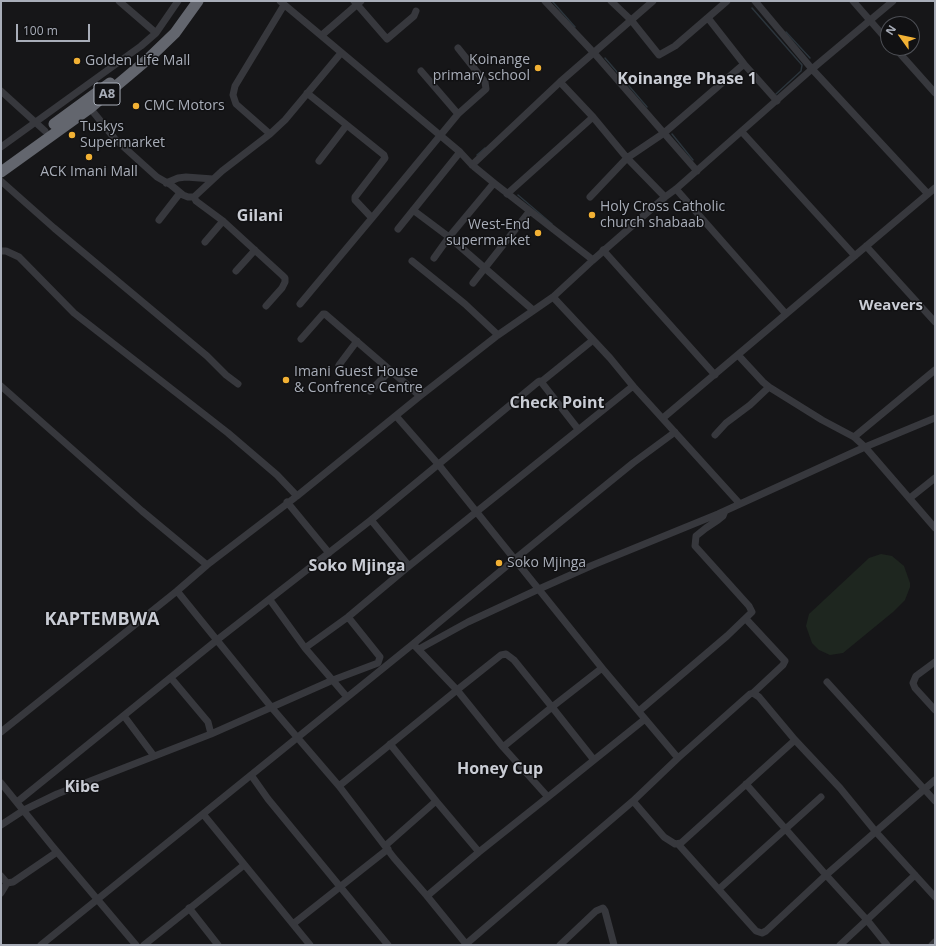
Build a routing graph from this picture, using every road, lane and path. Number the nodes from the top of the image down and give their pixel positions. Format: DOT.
graph roads {
  1 [pos="119,1"];
  2 [pos="178,1"];
  3 [pos="190,1"];
  4 [pos="198,1"];
  5 [pos="546,1"];
  6 [pos="611,1"];
  7 [pos="653,1"];
  8 [pos="726,1"];
  9 [pos="755,1"];
  10 [pos="853,1"];
  11 [pos="893,1"];
  12 [pos="357,2"];
  13 [pos="282,3"];
  14 [pos="416,11"];
  15 [pos="708,18"];
  16 [pos="630,20"];
  17 [pos="869,20"];
  18 [pos="880,32"];
  19 [pos="156,33"];
  20 [pos="322,35"];
  21 [pos="458,48"];
  22 [pos="341,53"];
  23 [pos="594,53"];
  24 [pos="901,56"];
  25 [pos="744,64"];
  26 [pos="812,69"];
  27 [pos="421,71"];
  28 [pos="560,82"];
  29 [pos="1,91"];
  30 [pos="307,93"];
  31 [pos="935,93"];
  32 [pos="777,101"];
  33 [pos="90,108"];
  34 [pos="458,114"];
  35 [pos="593,117"];
  36 [pos="34,122"];
  37 [pos="346,126"];
  38 [pos="45,131"];
  39 [pos="742,132"];
  40 [pos="664,133"];
  41 [pos="270,134"];
  42 [pos="440,136"];
  43 [pos="1,147"];
  44 [pos="460,152"];
  45 [pos="627,158"];
  46 [pos="319,161"];
  47 [pos="1,164"];
  48 [pos="472,165"];
  49 [pos="697,171"];
  50 [pos="1,172"];
  51 [pos="213,179"];
  52 [pos="1,181"];
  53 [pos="166,183"];
  54 [pos="494,183"];
  55 [pos="935,188"];
  56 [pos="676,189"];
  57 [pos="180,193"];
  58 [pos="507,194"];
  59 [pos="928,194"];
  60 [pos="194,197"];
  61 [pos="590,197"];
  62 [pos="664,197"];
  63 [pos="413,210"];
  64 [pos="529,212"];
  65 [pos="372,218"];
  66 [pos="159,220"];
  67 [pos="223,221"];
  68 [pos="398,229"];
  69 [pos="449,237"];
  70 [pos="205,242"];
  71 [pos="866,246"];
  72 [pos="255,250"];
  73 [pos="603,250"];
  74 [pos="1,251"];
  75 [pos="855,256"];
  76 [pos="434,258"];
  77 [pos="592,260"];
  78 [pos="412,261"];
  79 [pos="485,267"];
  80 [pos="236,271"];
  81 [pos="472,283"];
  82 [pos="554,297"];
  83 [pos="300,304"];
  84 [pos="266,306"];
  85 [pos="533,310"];
  86 [pos="786,314"];
  87 [pos="935,322"];
  88 [pos="498,335"];
  89 [pos="301,339"];
  90 [pos="593,340"];
  91 [pos="357,341"];
  92 [pos="738,355"];
  93 [pos="339,364"];
  94 [pos="935,370"];
  95 [pos="390,371"];
  96 [pos="715,375"];
  97 [pos="541,382"];
  98 [pos="238,384"];
  99 [pos="1,386"];
  100 [pos="633,386"];
  101 [pos="769,387"];
  102 [pos="370,391"];
  103 [pos="420,396"];
  104 [pos="396,416"];
  105 [pos="663,418"];
  106 [pos="935,418"];
  107 [pos="578,429"];
  108 [pos="675,432"];
  109 [pos="715,435"];
  110 [pos="854,438"];
  111 [pos="865,447"];
  112 [pos="438,464"];
  113 [pos="935,478"];
  114 [pos="297,496"];
  115 [pos="910,498"];
  116 [pos="287,502"];
  117 [pos="740,504"];
  118 [pos="725,511"];
  119 [pos="477,512"];
  120 [pos="371,520"];
  121 [pos="935,528"];
  122 [pos="329,553"];
  123 [pos="515,558"];
  124 [pos="207,565"];
  125 [pos="409,566"];
  126 [pos="539,589"];
  127 [pos="177,591"];
  128 [pos="270,600"];
  129 [pos="348,617"];
  130 [pos="746,619"];
  131 [pos="218,640"];
  132 [pos="416,647"];
  133 [pos="306,648"];
  134 [pos="935,662"];
  135 [pos="602,668"];
  136 [pos="171,678"];
  137 [pos="333,680"];
  138 [pos="827,682"];
  139 [pos="457,690"];
  140 [pos="753,693"];
  141 [pos="347,697"];
  142 [pos="552,707"];
  143 [pos="272,708"];
  144 [pos="935,710"];
  145 [pos="639,711"];
  146 [pos="124,716"];
  147 [pos="645,719"];
  148 [pos="1,732"];
  149 [pos="211,734"];
  150 [pos="297,737"];
  151 [pos="795,740"];
  152 [pos="390,744"];
  153 [pos="503,747"];
  154 [pos="154,756"];
  155 [pos="678,758"];
  156 [pos="594,760"];
  157 [pos="251,775"];
  158 [pos="935,780"];
  159 [pos="1,783"];
  160 [pos="746,784"];
  161 [pos="339,786"];
  162 [pos="925,790"];
  163 [pos="548,797"];
  164 [pos="821,797"];
  165 [pos="436,801"];
  166 [pos="633,801"];
  167 [pos="17,802"];
  168 [pos="935,802"];
  169 [pos="24,810"];
  170 [pos="203,814"];
  171 [pos="1,825"];
  172 [pos="785,830"];
  173 [pos="876,832"];
  174 [pos="678,844"];
  175 [pos="386,848"];
  176 [pos="57,852"];
  177 [pos="479,852"];
  178 [pos="244,865"];
  179 [pos="826,875"];
  180 [pos="915,875"];
  181 [pos="1,876"];
  182 [pos="7,883"];
  183 [pos="340,886"];
  184 [pos="719,889"];
  185 [pos="1,893"];
  186 [pos="427,896"];
  187 [pos="935,897"];
  188 [pos="98,900"];
  189 [pos="189,908"];
  190 [pos="867,920"];
  191 [pos="293,924"];
  192 [pos="935,942"];
  193 [pos="41,945"];
  194 [pos="136,945"];
  195 [pos="144,945"];
  196 [pos="218,945"];
  197 [pos="310,945"];
  198 [pos="388,945"];
  199 [pos="465,945"];
  200 [pos="560,945"];
  201 [pos="614,945"];
  202 [pos="840,945"];
  203 [pos="887,945"];
  204 [pos="932,945"];
  1 -- 19 [label="street"];
  2 -- 19 [label="street"];
  3 -- 38 [label="highway, A8"];
  4 -- 33 [label="highway, A8"];
  5 -- 23 [label="street"];
  6 -- 16 [label="street"];
  7 -- 16 [label="street"];
  8 -- 15 [label="street"];
  9 -- 26 [label="street"];
  10 -- 17 [label="street"];
  11 -- 17 [label="street"];
  12 -- 14 [label="street"];
  12 -- 20 [label="street"];
  13 -- 20 [label="street"];
  13 -- 41 [label="street"];
  15 -- 16 [label="street"];
  15 -- 25 [label="street"];
  16 -- 23 [label="street"];
  17 -- 18 [label="street"];
  17 -- 26 [label="street"];
  19 -- 36 [label="street"];
  20 -- 22 [label="street"];
  21 -- 34 [label="street"];
  22 -- 30 [label="street"];
  22 -- 42 [label="street"];
  23 -- 28 [label="street"];
  23 -- 40 [label="street"];
  24 -- 31 [label="street"];
  25 -- 32 [label="street"];
  25 -- 40 [label="street"];
  26 -- 32 [label="street"];
  26 -- 59 [label="street"];
  27 -- 34 [label="street"];
  28 -- 35 [label="street"];
  28 -- 48 [label="street"];
  29 -- 36 [label="street"];
  30 -- 37 [label="street"];
  30 -- 41 [label="street"];
  32 -- 39 [label="street"];
  33 -- 50 [label="highway, A8"];
  33 -- 53 [label="street"];
  34 -- 42 [label="street"];
  35 -- 45 [label="street"];
  35 -- 58 [label="street"];
  36 -- 38 [label="street"];
  36 -- 43 [label="street"];
  37 -- 46 [label="street"];
  37 -- 65 [label="street"];
  38 -- 47 [label="highway, A8"];
  39 -- 49 [label="street"];
  39 -- 75 [label="street"];
  40 -- 45 [label="street"];
  40 -- 49 [label="street"];
  41 -- 51 [label="street"];
  42 -- 44 [label="street"];
  42 -- 65 [label="street"];
  44 -- 48 [label="street"];
  44 -- 63 [label="street"];
  45 -- 61 [label="street"];
  45 -- 62 [label="street"];
  48 -- 54 [label="street"];
  49 -- 56 [label="street"];
  51 -- 53 [label="street"];
  51 -- 60 [label="street"];
  52 -- 98 [label="street"];
  53 -- 57 [label="street"];
  54 -- 58 [label="street"];
  54 -- 69 [label="street"];
  55 -- 59 [label="street"];
  56 -- 62 [label="street"];
  56 -- 86 [label="street"];
  57 -- 60 [label="street"];
  57 -- 66 [label="street"];
  58 -- 64 [label="street"];
  59 -- 71 [label="street"];
  60 -- 67 [label="street"];
  62 -- 73 [label="street"];
  63 -- 68 [label="street"];
  63 -- 69 [label="street"];
  64 -- 77 [label="street"];
  64 -- 79 [label="street"];
  65 -- 83 [label="street"];
  67 -- 70 [label="street"];
  67 -- 72 [label="street"];
  69 -- 76 [label="street"];
  69 -- 79 [label="street"];
  71 -- 75 [label="street"];
  71 -- 87 [label="street"];
  72 -- 80 [label="street"];
  72 -- 84 [label="street"];
  73 -- 77 [label="street"];
  73 -- 96 [label="street"];
  74 -- 114 [label="street"];
  75 -- 86 [label="street"];
  77 -- 82 [label="street"];
  78 -- 88 [label="street"];
  79 -- 81 [label="street"];
  79 -- 85 [label="street"];
  82 -- 85 [label="street"];
  82 -- 90 [label="street"];
  85 -- 88 [label="street"];
  86 -- 92 [label="street"];
  88 -- 103 [label="street"];
  89 -- 91 [label="street"];
  90 -- 97 [label="street"];
  90 -- 100 [label="street"];
  91 -- 93 [label="street"];
  91 -- 95 [label="street"];
  92 -- 96 [label="street"];
  92 -- 101 [label="street"];
  94 -- 110 [label="street"];
  95 -- 102 [label="street"];
  95 -- 103 [label="street"];
  96 -- 105 [label="street"];
  97 -- 107 [label="street"];
  97 -- 112 [label="street"];
  99 -- 124 [label="street"];
  100 -- 105 [label="street"];
  100 -- 107 [label="street"];
  101 -- 109 [label="street"];
  101 -- 110 [label="street"];
  103 -- 104 [label="street"];
  104 -- 112 [label="street"];
  104 -- 114 [label="street"];
  105 -- 108 [label="street"];
  106 -- 111 [label="street"];
  107 -- 119 [label="street"];
  108 -- 117 [label="street"];
  108 -- 123 [label="street"];
  110 -- 111 [label="street"];
  111 -- 115 [label="street"];
  111 -- 117 [label="street"];
  112 -- 119 [label="street"];
  112 -- 120 [label="street"];
  113 -- 115 [label="street"];
  114 -- 116 [label="street"];
  115 -- 121 [label="street"];
  116 -- 122 [label="street"];
  116 -- 124 [label="street"];
  117 -- 118 [label="street"];
  118 -- 126 [label="street"];
  118 -- 130 [label="street"];
  119 -- 123 [label="street"];
  119 -- 125 [label="street"];
  120 -- 122 [label="street"];
  120 -- 125 [label="street"];
  122 -- 128 [label="street"];
  123 -- 126 [label="street"];
  123 -- 132 [label="street"];
  124 -- 127 [label="street"];
  125 -- 129 [label="street"];
  126 -- 132 [label="street"];
  126 -- 135 [label="street"];
  127 -- 131 [label="street"];
  127 -- 148 [label="street"];
  128 -- 131 [label="street"];
  128 -- 133 [label="street"];
  129 -- 133 [label="street"];
  129 -- 137 [label="street"];
  130 -- 140 [label="street"];
  130 -- 145 [label="street"];
  131 -- 136 [label="street"];
  131 -- 143 [label="street"];
  132 -- 139 [label="street"];
  132 -- 141 [label="street"];
  133 -- 137 [label="street"];
  134 -- 144 [label="street"];
  135 -- 142 [label="street"];
  135 -- 145 [label="street"];
  136 -- 146 [label="street"];
  136 -- 149 [label="street"];
  137 -- 141 [label="street"];
  137 -- 143 [label="street"];
  138 -- 162 [label="street"];
  139 -- 142 [label="street"];
  139 -- 152 [label="street"];
  139 -- 153 [label="street"];
  140 -- 151 [label="street"];
  140 -- 155 [label="street"];
  141 -- 150 [label="street"];
  142 -- 153 [label="street"];
  142 -- 156 [label="street"];
  143 -- 149 [label="street"];
  143 -- 150 [label="street"];
  145 -- 147 [label="street"];
  146 -- 154 [label="street"];
  146 -- 167 [label="street"];
  147 -- 155 [label="street"];
  147 -- 156 [label="street"];
  149 -- 154 [label="street"];
  150 -- 157 [label="street"];
  150 -- 161 [label="street"];
  151 -- 160 [label="street"];
  151 -- 173 [label="street"];
  152 -- 161 [label="street"];
  152 -- 165 [label="street"];
  153 -- 163 [label="street"];
  154 -- 169 [label="street"];
  155 -- 166 [label="street"];
  156 -- 163 [label="street"];
  157 -- 170 [label="street"];
  157 -- 183 [label="street"];
  158 -- 162 [label="street"];
  159 -- 167 [label="street"];
  160 -- 172 [label="street"];
  160 -- 174 [label="street"];
  161 -- 175 [label="street"];
  162 -- 168 [label="street"];
  162 -- 173 [label="street"];
  163 -- 177 [label="street"];
  164 -- 172 [label="street"];
  165 -- 175 [label="street"];
  165 -- 177 [label="street"];
  166 -- 174 [label="street"];
  166 -- 199 [label="street"];
  167 -- 169 [label="street"];
  169 -- 171 [label="street"];
  169 -- 176 [label="street"];
  170 -- 178 [label="street"];
  170 -- 188 [label="street"];
  172 -- 179 [label="street"];
  172 -- 184 [label="street"];
  173 -- 179 [label="street"];
  173 -- 180 [label="street"];
  174 -- 184 [label="street"];
  175 -- 183 [label="street"];
  175 -- 186 [label="street"];
  176 -- 182 [label="street"];
  176 -- 188 [label="street"];
  177 -- 186 [label="street"];
  178 -- 189 [label="street"];
  178 -- 191 [label="street"];
  179 -- 184 [label="street"];
  179 -- 190 [label="street"];
  180 -- 187 [label="street"];
  180 -- 190 [label="street"];
  181 -- 182 [label="street"];
  182 -- 185 [label="street"];
  183 -- 191 [label="street"];
  183 -- 198 [label="street"];
  186 -- 199 [label="street"];
  188 -- 193 [label="street"];
  188 -- 194 [label="street"];
  189 -- 195 [label="street"];
  189 -- 196 [label="street"];
  190 -- 202 [label="street"];
  190 -- 203 [label="street"];
  191 -- 197 [label="street"];
  192 -- 204 [label="street"];
  200 -- 201 [label="street"];
}
